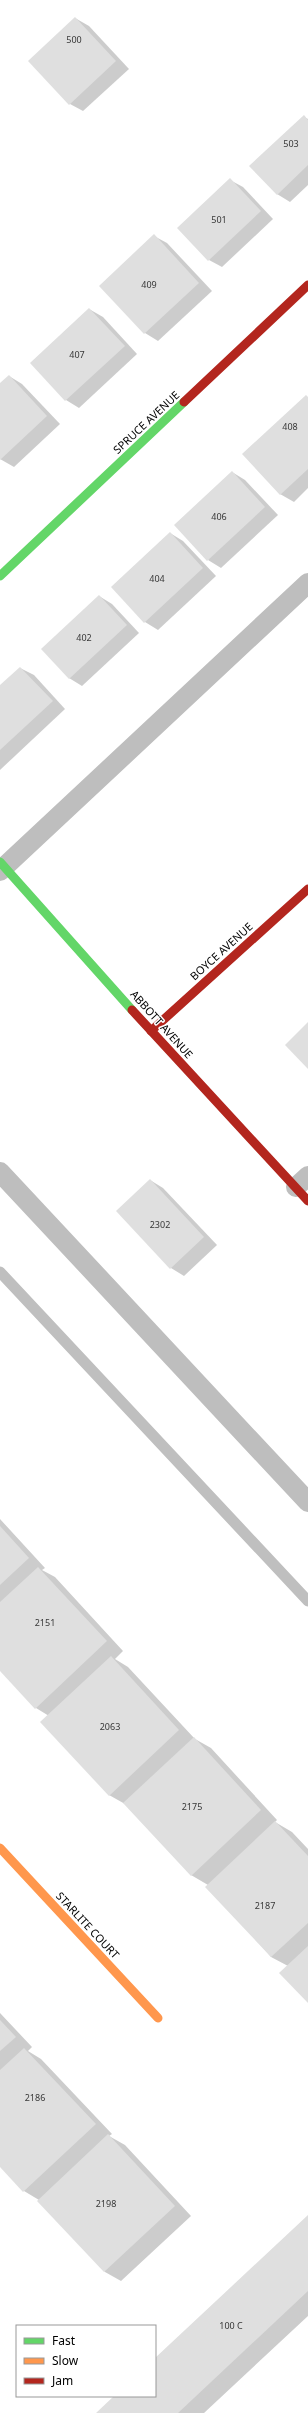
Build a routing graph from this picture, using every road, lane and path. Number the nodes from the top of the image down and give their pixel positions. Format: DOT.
graph roads {
  1 [pos="308,285"];
  2 [pos="0,576"];
  3 [pos="308,583"];
  4 [pos="2,866"];
  5 [pos="308,889"];
  6 [pos="151,1031"];
  7 [pos="0,1172"];
  8 [pos="304,1188"];
  9 [pos="308,1502"];
  10 [pos="0,1848"];
  11 [pos="158,2018"];
  1 -- 2 [label="street, SPRUCE AVENUE"];
  3 -- 4 [label="lane"];
  4 -- 6 [label="street, ABBOTT AVENUE"];
  5 -- 6 [label="street, BOYCE AVENUE"];
  6 -- 8 [label="street, ABBOTT AVENUE"];
  7 -- 9 [label="lane"];
  10 -- 11 [label="street, STARLITE COURT"];
}
